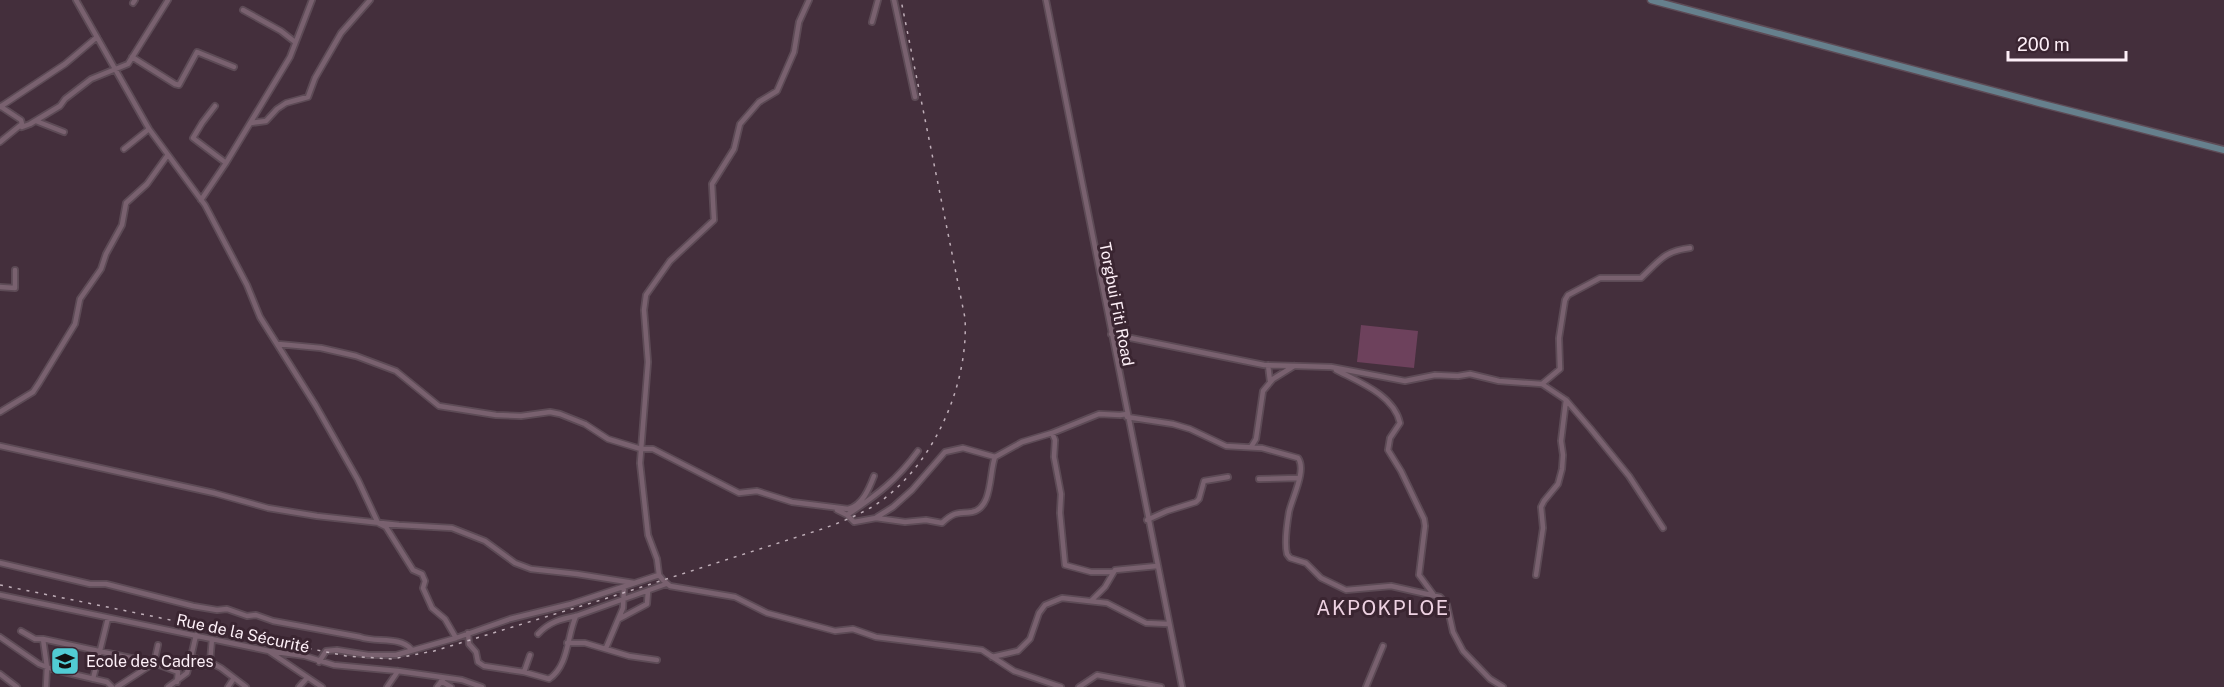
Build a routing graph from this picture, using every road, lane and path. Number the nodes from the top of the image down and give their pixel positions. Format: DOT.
graph roads {
  1 [pos="76,0"];
  2 [pos="168,0"];
  3 [pos="312,0"];
  4 [pos="370,0"];
  5 [pos="809,0"];
  6 [pos="878,0"];
  7 [pos="894,0"];
  8 [pos="1046,0"];
  9 [pos="1651,0"];
  10 [pos="243,10"];
  11 [pos="872,22"];
  12 [pos="97,37"];
  13 [pos="295,42"];
  14 [pos="132,57"];
  15 [pos="234,67"];
  16 [pos="114,69"];
  17 [pos="915,97"];
  18 [pos="0,106"];
  19 [pos="215,106"];
  20 [pos="36,121"];
  21 [pos="251,123"];
  22 [pos="22,127"];
  23 [pos="149,129"];
  24 [pos="64,132"];
  25 [pos="0,142"];
  26 [pos="124,149"];
  27 [pos="2224,150"];
  28 [pos="167,156"];
  29 [pos="226,163"];
  30 [pos="201,200"];
  31 [pos="1690,248"];
  32 [pos="15,270"];
  33 [pos="0,287"];
  34 [pos="1111,334"];
  35 [pos="278,344"];
  36 [pos="1268,365"];
  37 [pos="1294,366"];
  38 [pos="1331,367"];
  39 [pos="1270,381"];
  40 [pos="1542,384"];
  41 [pos="1566,400"];
  42 [pos="0,412"];
  43 [pos="1127,415"];
  44 [pos="1052,433"];
  45 [pos="1256,439"];
  46 [pos="0,446"];
  47 [pos="1251,447"];
  48 [pos="1262,448"];
  49 [pos="641,449"];
  50 [pos="918,450"];
  51 [pos="995,457"];
  52 [pos="874,476"];
  53 [pos="1228,477"];
  54 [pos="1298,478"];
  55 [pos="1259,479"];
  56 [pos="835,508"];
  57 [pos="847,515"];
  58 [pos="876,518"];
  59 [pos="1148,520"];
  60 [pos="378,523"];
  61 [pos="1663,528"];
  62 [pos="0,563"];
  63 [pos="1156,566"];
  64 [pos="1113,572"];
  65 [pos="659,575"];
  66 [pos="1536,575"];
  67 [pos="634,583"];
  68 [pos="666,584"];
  69 [pos="624,587"];
  70 [pos="648,591"];
  71 [pos="0,595"];
  72 [pos="1435,596"];
  73 [pos="624,599"];
  74 [pos="1091,601"];
  75 [pos="576,616"];
  76 [pos="108,618"];
  77 [pos="619,619"];
  78 [pos="1168,624"];
  79 [pos="21,631"];
  80 [pos="468,633"];
  81 [pos="538,634"];
  82 [pos="196,635"];
  83 [pos="0,637"];
  84 [pos="456,638"];
  85 [pos="43,639"];
  86 [pos="212,639"];
  87 [pos="567,643"];
  88 [pos="158,645"];
  89 [pos="1383,646"];
  90 [pos="606,648"];
  91 [pos="411,649"];
  92 [pos="269,651"];
  93 [pos="100,653"];
  94 [pos="530,656"];
  95 [pos="191,657"];
  96 [pos="992,657"];
  97 [pos="657,660"];
  98 [pos="210,662"];
  99 [pos="319,662"];
  100 [pos="154,663"];
  101 [pos="47,667"];
  102 [pos="398,671"];
  103 [pos="524,672"];
  104 [pos="0,674"];
  105 [pos="234,678"];
  106 [pos="307,678"];
  107 [pos="93,680"];
  108 [pos="443,680"];
  109 [pos="177,682"];
  110 [pos="1495,685"];
  111 [pos="482,686"];
  112 [pos="17,687"];
  113 [pos="46,687"];
  114 [pos="112,687"];
  115 [pos="117,687"];
  116 [pos="168,687"];
  117 [pos="228,687"];
  118 [pos="246,687"];
  119 [pos="299,687"];
  120 [pos="322,687"];
  121 [pos="387,687"];
  122 [pos="437,687"];
  123 [pos="451,687"];
  124 [pos="488,687"];
  125 [pos="1061,687"];
  126 [pos="1079,687"];
  127 [pos="1161,687"];
  128 [pos="1182,687"];
  129 [pos="1366,687"];
  130 [pos="1503,687"];
  1 -- 12 [label="street"];
  2 -- 14 [label="street"];
  3 -- 13 [label="street"];
  4 -- 21 [label="street"];
  5 -- 49 [label="street"];
  6 -- 11 [label="street"];
  7 -- 17 [label="street"];
  8 -- 34 [label="street, Torgbui Fiti Road"];
  9 -- 27 [label="street"];
  10 -- 13 [label="street"];
  12 -- 16 [label="street"];
  12 -- 18 [label="street"];
  13 -- 21 [label="street"];
  14 -- 15 [label="street"];
  14 -- 16 [label="street"];
  16 -- 20 [label="street"];
  16 -- 23 [label="street"];
  18 -- 22 [label="street"];
  19 -- 29 [label="street"];
  20 -- 22 [label="street"];
  20 -- 24 [label="street"];
  21 -- 29 [label="street"];
  22 -- 25 [label="street"];
  23 -- 26 [label="street"];
  23 -- 28 [label="street"];
  28 -- 30 [label="street"];
  28 -- 42 [label="street"];
  29 -- 30 [label="street"];
  30 -- 35 [label="street"];
  31 -- 40 [label="street"];
  32 -- 33 [label="street"];
  34 -- 36 [label="street"];
  34 -- 43 [label="street, Torgbui Fiti Road"];
  35 -- 49 [label="street"];
  35 -- 60 [label="street"];
  36 -- 37 [label="street"];
  36 -- 39 [label="street"];
  37 -- 38 [label="street"];
  37 -- 39 [label="street"];
  38 -- 40 [label="street"];
  38 -- 72 [label="street"];
  39 -- 45 [label="street"];
  40 -- 41 [label="street"];
  41 -- 61 [label="street"];
  41 -- 66 [label="street"];
  43 -- 44 [label="street"];
  43 -- 47 [label="street"];
  43 -- 59 [label="street, Torgbui Fiti Road"];
  44 -- 51 [label="street"];
  44 -- 64 [label="street"];
  45 -- 47 [label="street"];
  45 -- 48 [label="street"];
  46 -- 60 [label="street"];
  47 -- 48 [label="street"];
  48 -- 54 [label="street"];
  49 -- 56 [label="street"];
  49 -- 65 [label="street"];
  50 -- 57 [label="street"];
  51 -- 58 [label="street"];
  51 -- 58 [label="street"];
  52 -- 56 [label="street"];
  53 -- 59 [label="street"];
  54 -- 55 [label="street"];
  54 -- 72 [label="street"];
  56 -- 57 [label="street"];
  57 -- 58 [label="street"];
  59 -- 63 [label="street, Torgbui Fiti Road"];
  60 -- 67 [label="street"];
  60 -- 84 [label="street"];
  62 -- 91 [label="street"];
  63 -- 64 [label="street"];
  63 -- 78 [label="street, Torgbui Fiti Road"];
  64 -- 74 [label="street"];
  65 -- 67 [label="street"];
  65 -- 68 [label="street"];
  67 -- 69 [label="street"];
  68 -- 70 [label="street"];
  68 -- 96 [label="street"];
  69 -- 73 [label="street"];
  69 -- 80 [label="street"];
  70 -- 73 [label="street"];
  70 -- 77 [label="street"];
  71 -- 76 [label="street, Rue de la Sécurité"];
  72 -- 110 [label="street"];
  73 -- 75 [label="street"];
  73 -- 77 [label="street"];
  74 -- 78 [label="street"];
  74 -- 96 [label="street"];
  75 -- 81 [label="street"];
  75 -- 87 [label="street"];
  76 -- 82 [label="street, Rue de la Sécurité"];
  76 -- 93 [label="street"];
  77 -- 90 [label="street"];
  78 -- 128 [label="street, Torgbui Fiti Road"];
  79 -- 85 [label="street"];
  80 -- 84 [label="street"];
  80 -- 103 [label="street"];
  82 -- 86 [label="street, Rue de la Sécurité"];
  82 -- 95 [label="street"];
  83 -- 101 [label="street"];
  84 -- 91 [label="street"];
  85 -- 93 [label="street"];
  85 -- 101 [label="street"];
  86 -- 92 [label="street, Rue de la Sécurité"];
  86 -- 98 [label="street"];
  87 -- 90 [label="street"];
  87 -- 103 [label="street"];
  88 -- 100 [label="street"];
  89 -- 129 [label="street"];
  90 -- 97 [label="street"];
  91 -- 99 [label="street"];
  92 -- 99 [label="street, Rue de la Sécurité"];
  92 -- 106 [label="street"];
  93 -- 100 [label="street"];
  93 -- 107 [label="street"];
  94 -- 103 [label="street"];
  95 -- 98 [label="street"];
  95 -- 109 [label="street"];
  96 -- 125 [label="street"];
  98 -- 105 [label="street"];
  99 -- 102 [label="street, Rue de la Sécurité"];
  100 -- 109 [label="street"];
  100 -- 115 [label="street"];
  101 -- 107 [label="street"];
  101 -- 113 [label="street"];
  102 -- 108 [label="street, Rue de la Sécurité"];
  102 -- 121 [label="street"];
  104 -- 112 [label="street"];
  105 -- 117 [label="street"];
  105 -- 118 [label="street"];
  106 -- 119 [label="street"];
  106 -- 120 [label="street"];
  107 -- 114 [label="street"];
  108 -- 111 [label="street, Rue de la Sécurité"];
  108 -- 122 [label="street"];
  108 -- 123 [label="street"];
  109 -- 116 [label="street"];
  110 -- 130 [label="street"];
  111 -- 124 [label="street, Rue de la Sécurité"];
  126 -- 127 [label="street"];
}
